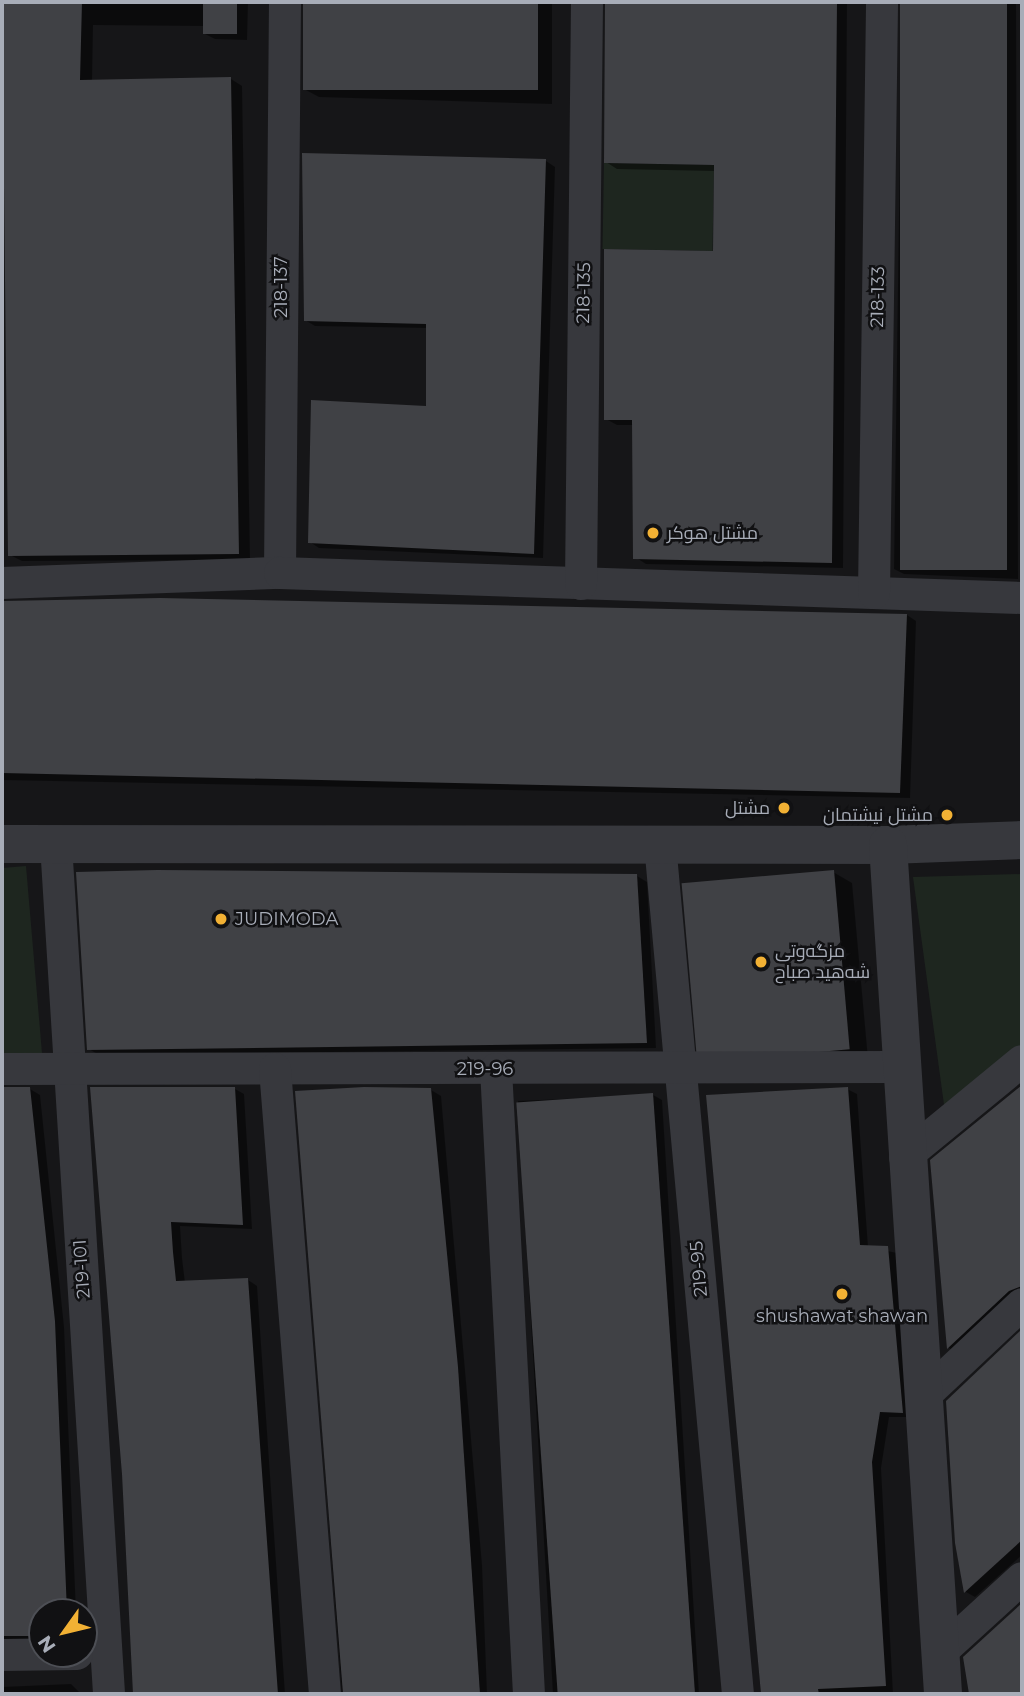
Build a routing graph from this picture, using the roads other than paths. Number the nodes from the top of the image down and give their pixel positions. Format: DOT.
graph roads {
  1 [pos="285,2"];
  2 [pos="587,2"];
  3 [pos="882,2"];
  4 [pos="280,573"];
  5 [pos="2,583"];
  6 [pos="581,584"];
  7 [pos="874,593"];
  8 [pos="1022,598"];
  9 [pos="1022,840"];
  10 [pos="2,844"];
  11 [pos="56,844"];
  12 [pos="660,844"];
  13 [pos="888,845"];
  14 [pos="1022,1061"];
  15 [pos="899,1067"];
  16 [pos="680,1068"];
  17 [pos="2,1069"];
  18 [pos="70,1069"];
  19 [pos="275,1069"];
  20 [pos="496,1069"];
  21 [pos="905,1157"];
  22 [pos="1022,1304"];
  23 [pos="922,1398"];
  24 [pos="1022,1578"];
  25 [pos="87,1598"];
  26 [pos="940,1653"];
  27 [pos="2,1655"];
  28 [pos="28,1655"];
  29 [pos="96,1668"];
  30 [pos="109,1694"];
  31 [pos="325,1694"];
  32 [pos="529,1694"];
  33 [pos="738,1694"];
  34 [pos="943,1694"];
  1 -- 4 [label="street, 218-137"];
  2 -- 6 [label="street, 218-135"];
  3 -- 7 [label="street, 218-133"];
  4 -- 5 [label="street"];
  4 -- 6 [label="street"];
  6 -- 7 [label="street"];
  7 -- 8 [label="street"];
  9 -- 13 [label="street"];
  10 -- 11 [label="street"];
  11 -- 12 [label="street"];
  11 -- 18 [label="street, 219-101"];
  12 -- 13 [label="street"];
  12 -- 16 [label="street, 219-95"];
  13 -- 15 [label="street"];
  14 -- 21 [label="street"];
  15 -- 16 [label="street, 219-96"];
  15 -- 21 [label="street"];
  16 -- 20 [label="street, 219-96"];
  16 -- 33 [label="street, 219-95"];
  17 -- 18 [label="street, 219-96"];
  18 -- 19 [label="street, 219-96"];
  18 -- 25 [label="street, 219-101"];
  19 -- 20 [label="street, 219-96"];
  19 -- 31 [label="street"];
  20 -- 32 [label="street"];
  21 -- 23 [label="street"];
  22 -- 23 [label="street"];
  23 -- 26 [label="street"];
  24 -- 26 [label="street"];
  26 -- 34 [label="street"];
  27 -- 28 [label="street"];
  29 -- 30 [label="street, 219-101"];
}
